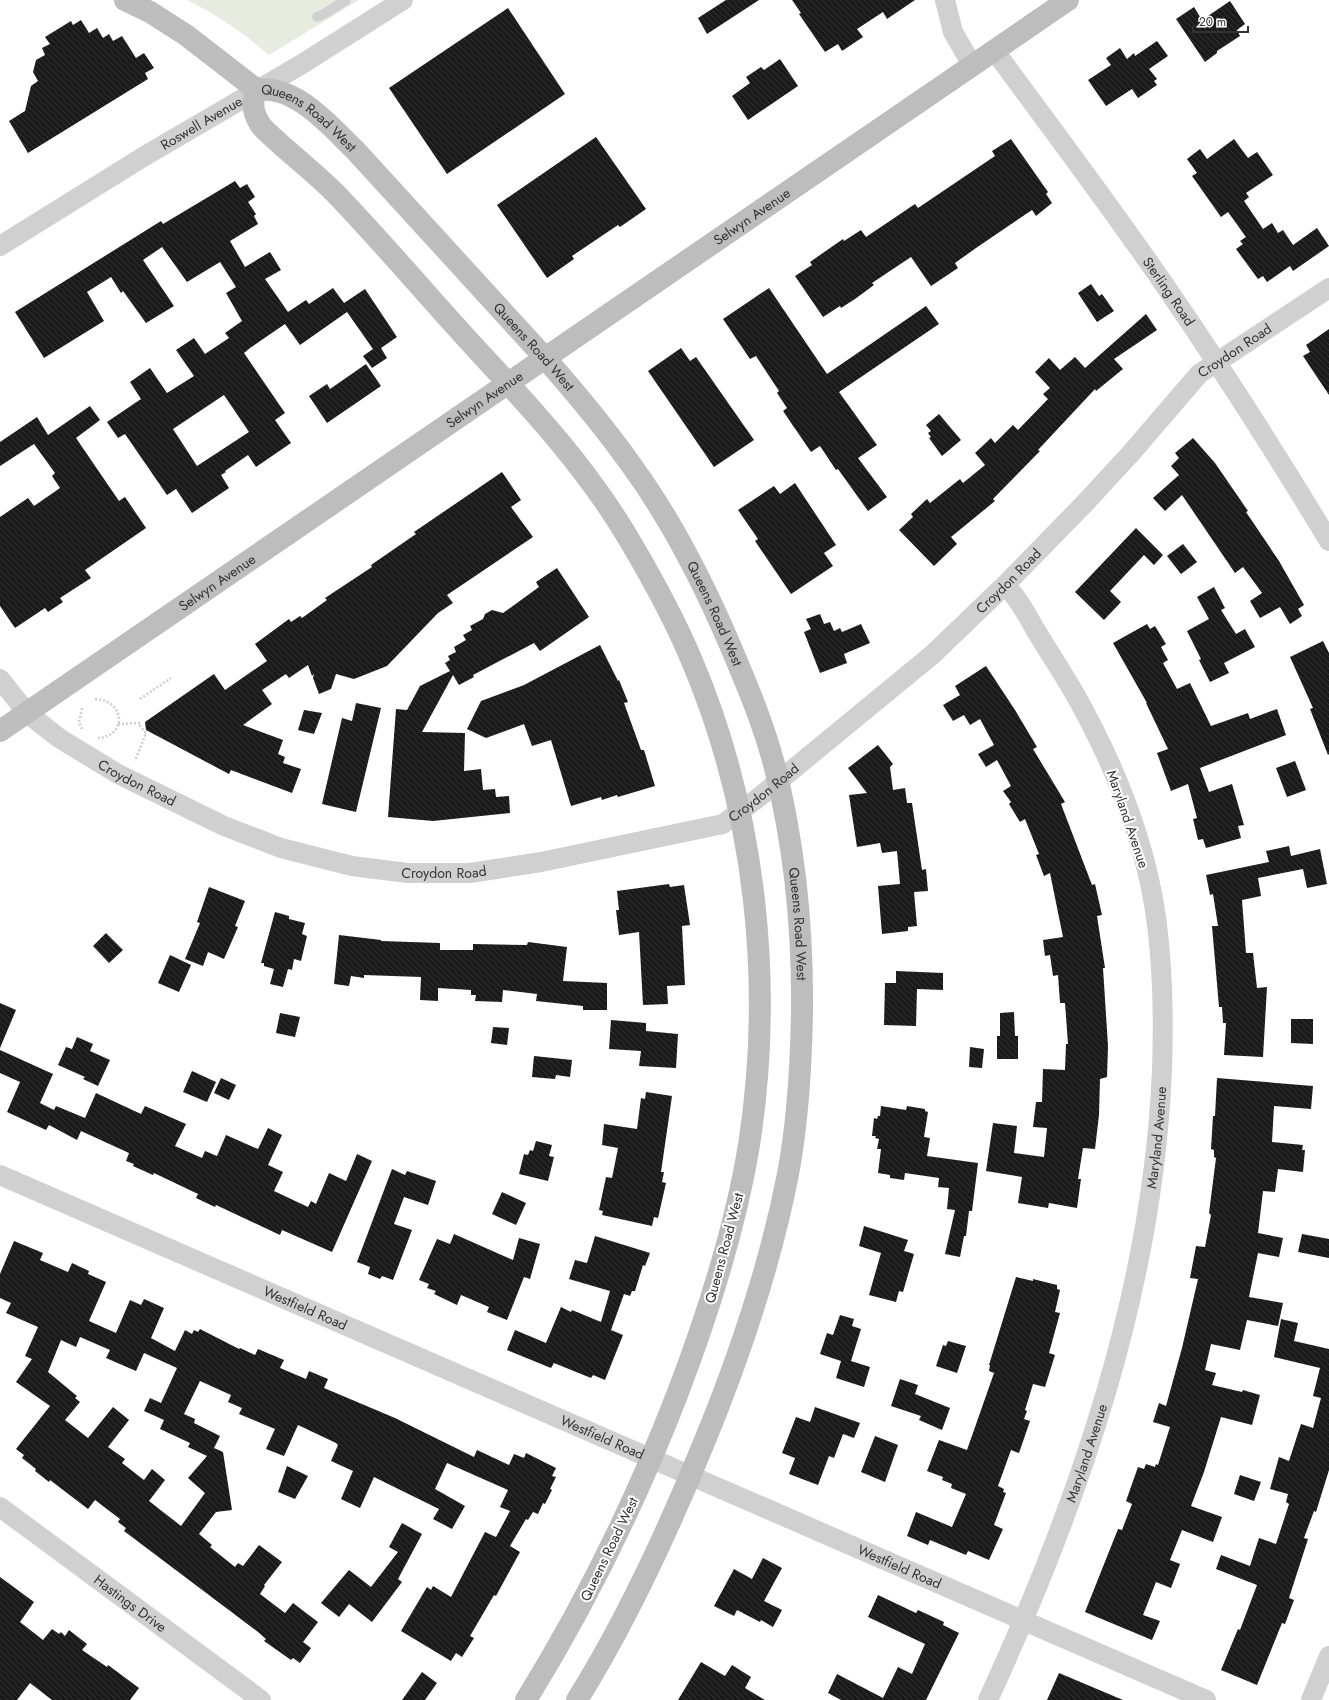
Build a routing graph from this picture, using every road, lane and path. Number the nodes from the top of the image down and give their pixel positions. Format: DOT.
graph roads {
  1 [pos="125,0"];
  2 [pos="346,0"];
  3 [pos="403,0"];
  4 [pos="945,0"];
  5 [pos="1068,0"];
  6 [pos="317,17"];
  7 [pos="994,50"];
  8 [pos="972,65"];
  9 [pos="257,90"];
  10 [pos="0,246"];
  11 [pos="1329,288"];
  12 [pos="545,358"];
  13 [pos="1216,363"];
  14 [pos="508,383"];
  15 [pos="1329,541"];
  16 [pos="1005,585"];
  17 [pos="171,678"];
  18 [pos="0,679"];
  19 [pos="95,699"];
  20 [pos="140,699"];
  21 [pos="82,708"];
  22 [pos="27,712"];
  23 [pos="118,724"];
  24 [pos="82,729"];
  25 [pos="0,731"];
  26 [pos="97,738"];
  27 [pos="134,761"];
  28 [pos="778,782"];
  29 [pos="739,814"];
  30 [pos="0,1174"];
  31 [pos="651,1460"];
  32 [pos="690,1476"];
  33 [pos="0,1507"];
  34 [pos="1024,1620"];
  35 [pos="1329,1656"];
  36 [pos="261,1700"];
  37 [pos="526,1700"];
  38 [pos="577,1700"];
  39 [pos="988,1700"];
  40 [pos="1206,1700"];
  41 [pos="1311,1700"];
  1 -- 9 [label="street"];
  2 -- 6 [label="lane"];
  3 -- 9 [label="street, Roswell Avenue"];
  4 -- 8 [label="street"];
  5 -- 7 [label="street, Selwyn Avenue"];
  7 -- 8 [label="street, Selwyn Avenue"];
  7 -- 13 [label="street, Sterling Road"];
  8 -- 12 [label="street, Selwyn Avenue"];
  9 -- 10 [label="street, Roswell Avenue"];
  9 -- 12 [label="street, Queens Road West"];
  9 -- 14 [label="street, Queens Road West"];
  11 -- 13 [label="street, Croydon Road"];
  12 -- 14 [label="street, Selwyn Avenue"];
  12 -- 28 [label="street, Queens Road West"];
  13 -- 15 [label="street, Sterling Road"];
  13 -- 16 [label="street, Croydon Road"];
  14 -- 22 [label="street, Selwyn Avenue"];
  14 -- 29 [label="street, Queens Road West"];
  16 -- 28 [label="street, Croydon Road"];
  16 -- 34 [label="street, Maryland Avenue"];
  17 -- 20 [label="path"];
  18 -- 22 [label="street, Croydon Road"];
  19 -- 23 [label="path"];
  21 -- 24 [label="path"];
  22 -- 25 [label="street, Selwyn Avenue"];
  22 -- 29 [label="street, Croydon Road"];
  23 -- 26 [label="path"];
  23 -- 27 [label="path"];
  28 -- 29 [label="street, Croydon Road"];
  28 -- 32 [label="street, Queens Road West"];
  29 -- 31 [label="street, Queens Road West"];
  30 -- 31 [label="street, Westfield Road"];
  31 -- 32 [label="street, Westfield Road"];
  31 -- 37 [label="street, Queens Road West"];
  32 -- 34 [label="street, Westfield Road"];
  32 -- 38 [label="street, Queens Road West"];
  33 -- 36 [label="street, Hastings Drive"];
  34 -- 39 [label="street, Maryland Avenue"];
  34 -- 40 [label="street, Westfield Road"];
  35 -- 41 [label="street"];
}
